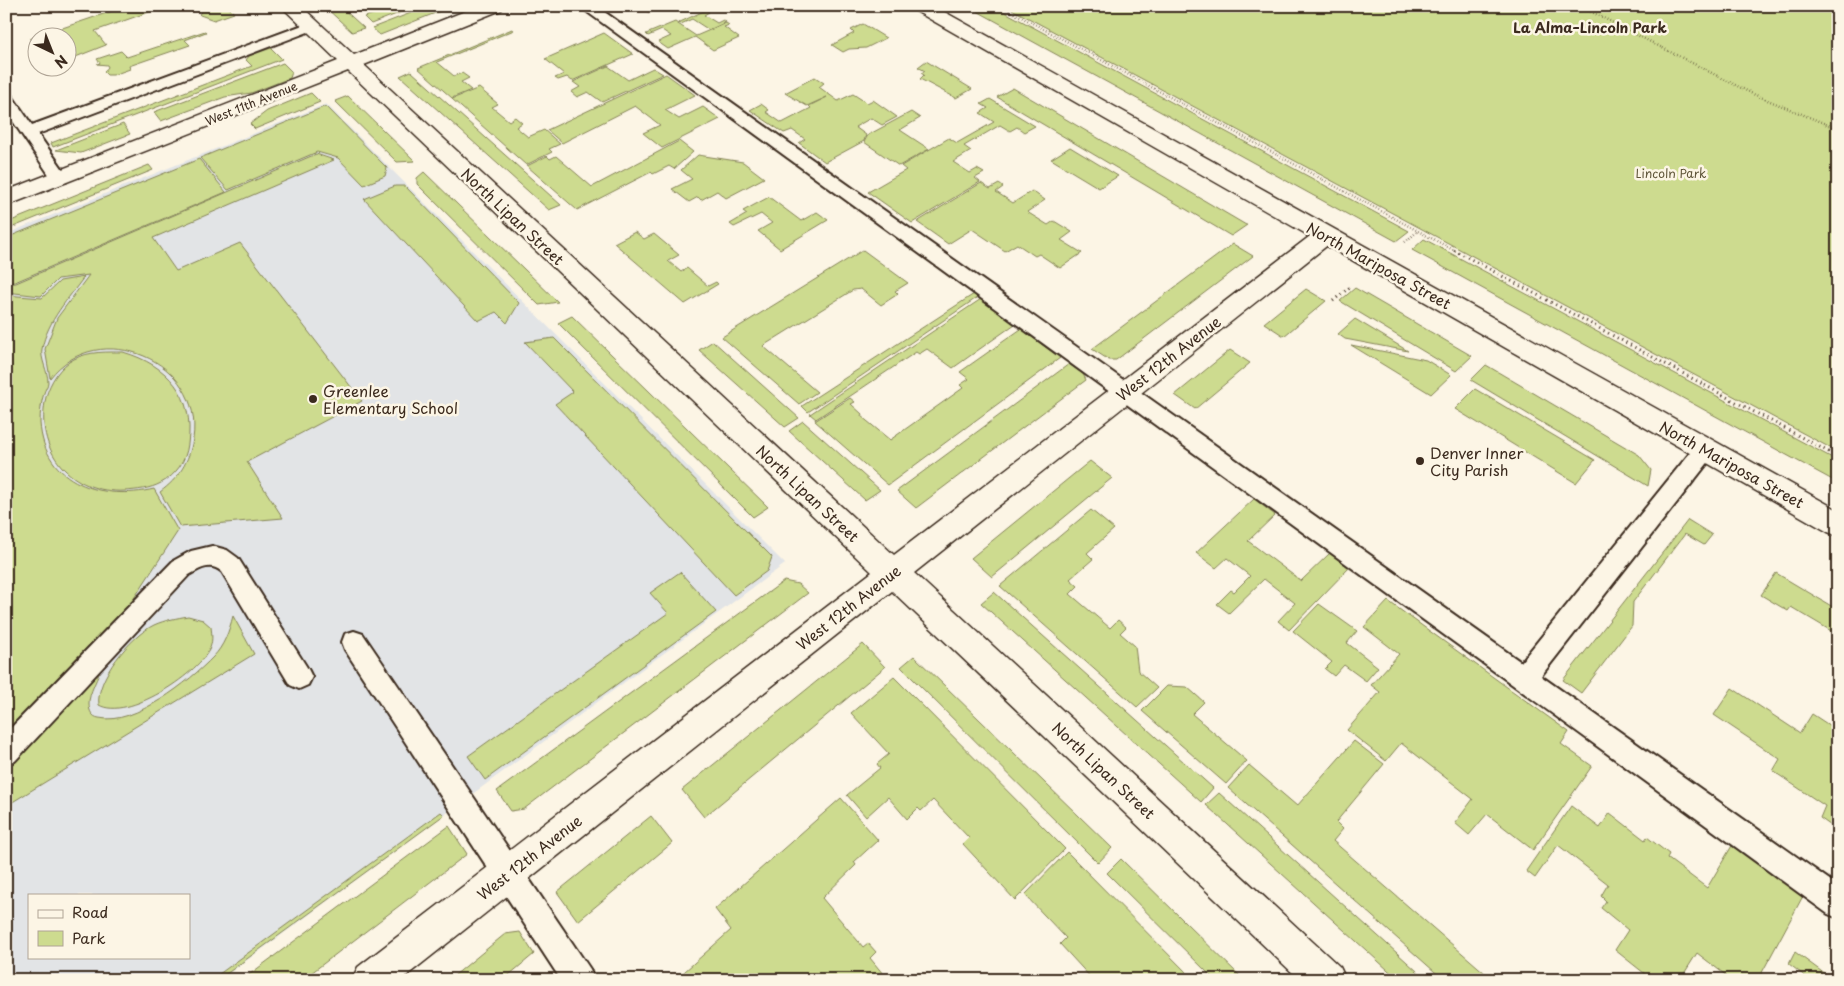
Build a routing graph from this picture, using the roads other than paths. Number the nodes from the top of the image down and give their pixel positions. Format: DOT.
graph roads {
  1 [pos="290,6"];
  2 [pos="495,6"];
  3 [pos="586,6"];
  4 [pos="920,6"];
  5 [pos="310,26"];
  6 [pos="350,63"];
  7 [pos="6,100"];
  8 [pos="29,132"];
  9 [pos="60,178"];
  10 [pos="6,199"];
  11 [pos="1326,235"];
  12 [pos="1124,392"];
  13 [pos="1706,449"];
  14 [pos="1838,524"];
  15 [pos="893,572"];
  16 [pos="354,642"];
  17 [pos="299,677"];
  18 [pos="1524,678"];
  19 [pos="6,752"];
  20 [pos="508,873"];
  21 [pos="1838,904"];
  22 [pos="371,980"];
  23 [pos="578,980"];
  24 [pos="1327,980"];
  1 -- 5 [label="street, North Lipan Street"];
  2 -- 6 [label="street, West 11th Avenue"];
  3 -- 12 [label="lane"];
  4 -- 11 [label="street, North Mariposa Street"];
  5 -- 6 [label="street, North Lipan Street"];
  5 -- 8 [label="lane"];
  6 -- 9 [label="street, West 11th Avenue"];
  6 -- 15 [label="street, North Lipan Street"];
  7 -- 8 [label="lane"];
  8 -- 9 [label="lane"];
  9 -- 10 [label="street, West 11th Avenue"];
  11 -- 12 [label="street, West 12th Avenue"];
  11 -- 13 [label="street, North Mariposa Street"];
  12 -- 15 [label="street, West 12th Avenue"];
  12 -- 18 [label="lane"];
  13 -- 14 [label="street, North Mariposa Street"];
  13 -- 18 [label="lane"];
  15 -- 20 [label="street, West 12th Avenue"];
  15 -- 24 [label="street, North Lipan Street"];
  16 -- 20 [label="lane"];
  17 -- 19 [label="lane"];
  18 -- 21 [label="lane"];
  20 -- 22 [label="street, West 12th Avenue"];
  20 -- 23 [label="lane"];
}
